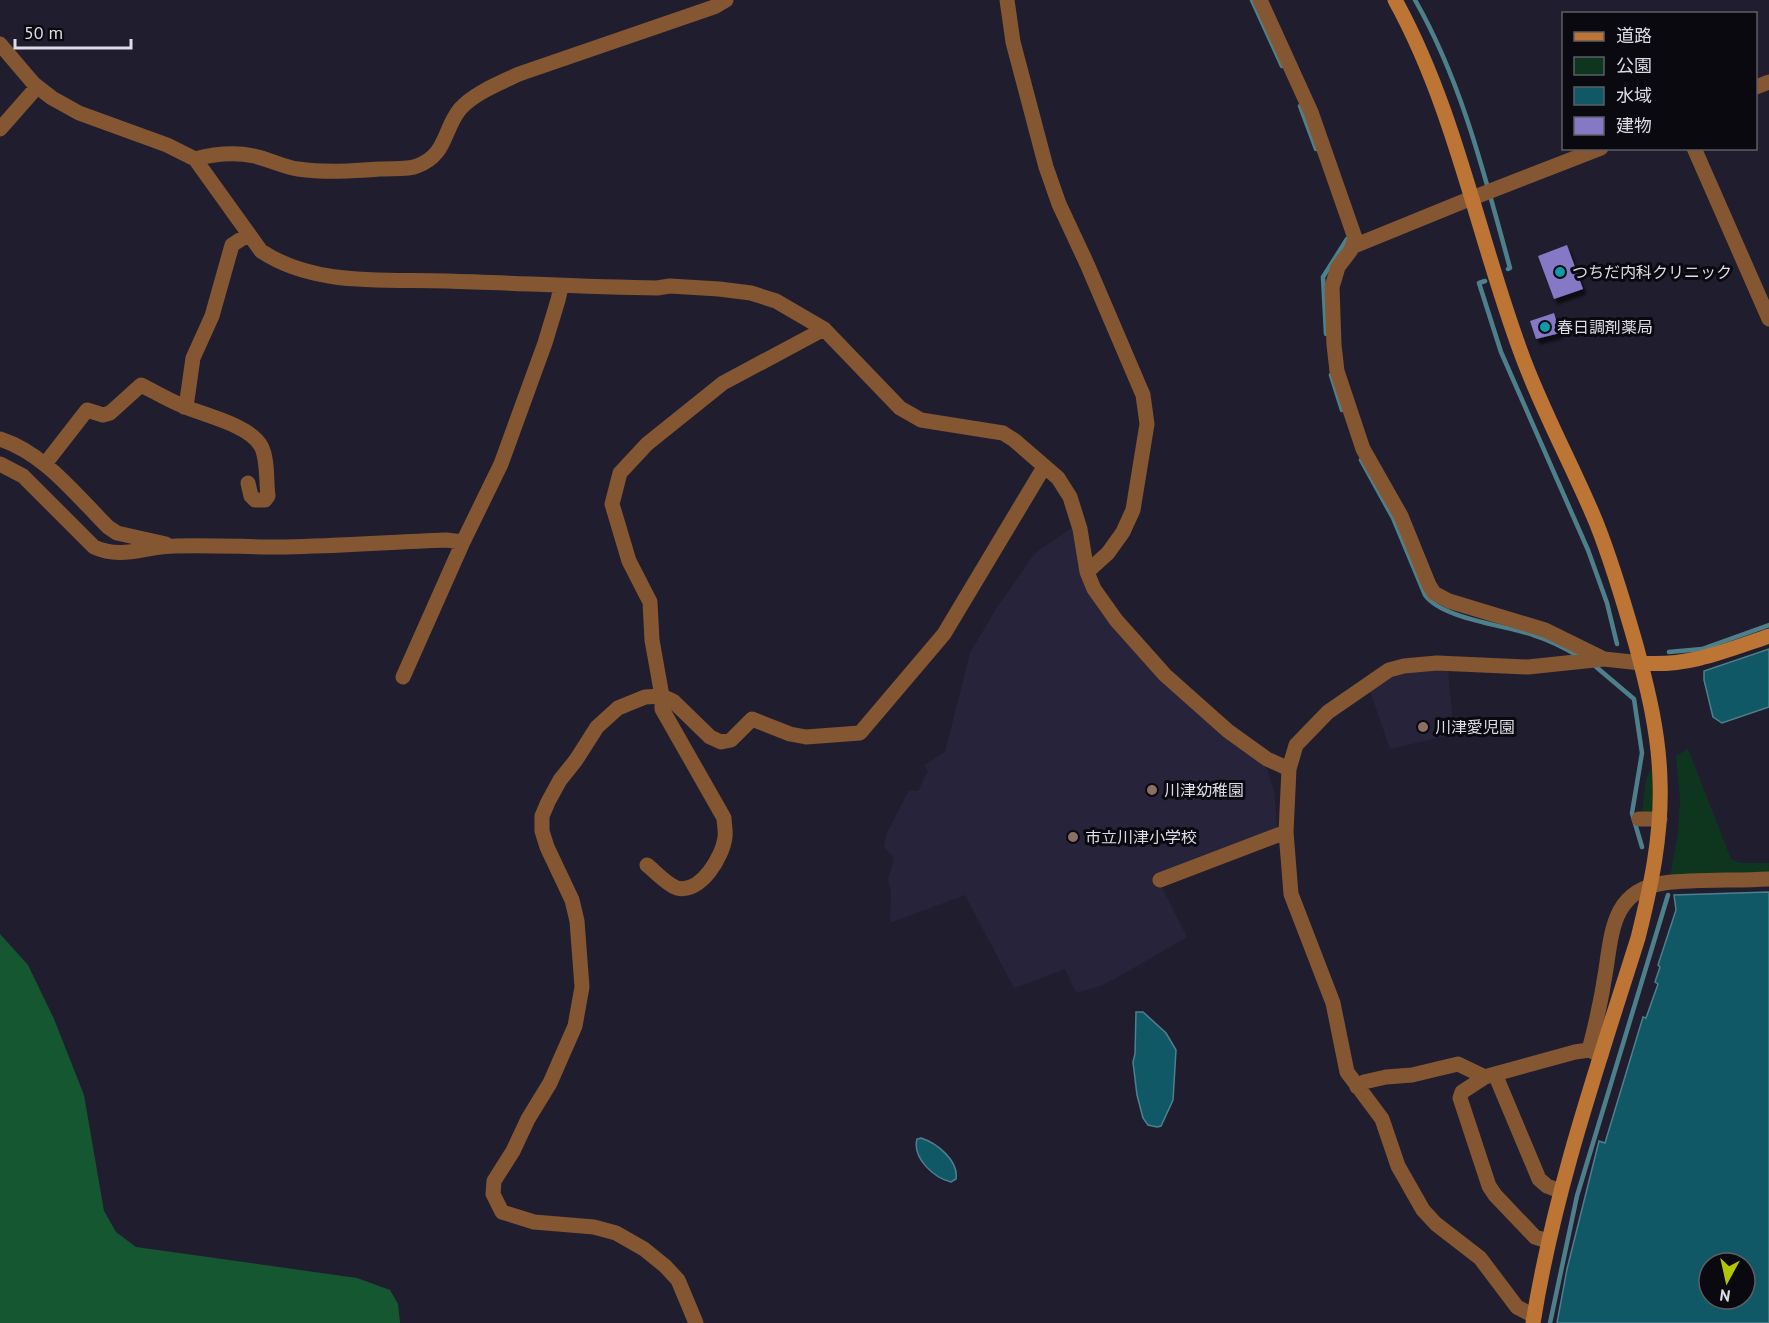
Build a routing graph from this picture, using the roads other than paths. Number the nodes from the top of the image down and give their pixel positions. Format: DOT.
graph roads {
  1 [pos="726,0"];
  2 [pos="1007,0"];
  3 [pos="1260,0"];
  4 [pos="1395,0"];
  5 [pos="0,44"];
  6 [pos="37,87"];
  7 [pos="0,129"];
  8 [pos="1596,150"];
  9 [pos="1695,150"];
  10 [pos="195,159"];
  11 [pos="1482,194"];
  12 [pos="249,234"];
  13 [pos="1354,246"];
  14 [pos="561,286"];
  15 [pos="1769,319"];
  16 [pos="824,329"];
  17 [pos="184,407"];
  18 [pos="0,439"];
  19 [pos="0,464"];
  20 [pos="45,464"];
  21 [pos="1044,467"];
  22 [pos="248,483"];
  23 [pos="463,542"];
  24 [pos="171,546"];
  25 [pos="1087,572"];
  26 [pos="1769,636"];
  27 [pos="1592,660"];
  28 [pos="1641,663"];
  29 [pos="403,677"];
  30 [pos="662,696"];
  31 [pos="1289,769"];
  32 [pos="1639,819"];
  33 [pos="1660,819"];
  34 [pos="1286,832"];
  35 [pos="647,865"];
  36 [pos="1769,879"];
  37 [pos="1160,880"];
  38 [pos="1651,886"];
  39 [pos="1595,1053"];
  40 [pos="1490,1076"];
  41 [pos="1357,1087"];
  42 [pos="1560,1191"];
  43 [pos="1548,1241"];
  44 [pos="1533,1320"];
  45 [pos="696,1323"];
  1 -- 10 [label="street"];
  2 -- 25 [label="street"];
  3 -- 13 [label="street"];
  4 -- 11 [label="street"];
  5 -- 6 [label="street"];
  6 -- 7 [label="street"];
  6 -- 10 [label="street"];
  8 -- 11 [label="street"];
  9 -- 15 [label="street"];
  10 -- 12 [label="street"];
  11 -- 13 [label="street"];
  11 -- 28 [label="street"];
  12 -- 14 [label="street"];
  12 -- 17 [label="street"];
  13 -- 27 [label="street"];
  14 -- 16 [label="street"];
  14 -- 23 [label="street"];
  16 -- 21 [label="street"];
  16 -- 30 [label="street"];
  17 -- 20 [label="street"];
  17 -- 22 [label="street"];
  18 -- 20 [label="street"];
  19 -- 24 [label="street"];
  20 -- 24 [label="street"];
  21 -- 25 [label="street"];
  21 -- 30 [label="street"];
  23 -- 24 [label="street"];
  23 -- 29 [label="street"];
  25 -- 31 [label="street"];
  26 -- 28 [label="street"];
  27 -- 28 [label="street"];
  27 -- 31 [label="street"];
  28 -- 33 [label="street"];
  30 -- 35 [label="street"];
  30 -- 45 [label="street"];
  31 -- 34 [label="street"];
  32 -- 33 [label="street"];
  33 -- 38 [label="street"];
  34 -- 37 [label="street"];
  34 -- 41 [label="street"];
  36 -- 38 [label="street"];
  38 -- 39 [label="street"];
  38 -- 39 [label="street"];
  39 -- 40 [label="street"];
  39 -- 42 [label="street"];
  40 -- 41 [label="street"];
  40 -- 42 [label="street"];
  40 -- 43 [label="street"];
  41 -- 44 [label="street"];
  42 -- 43 [label="street"];
  43 -- 44 [label="street"];
}
